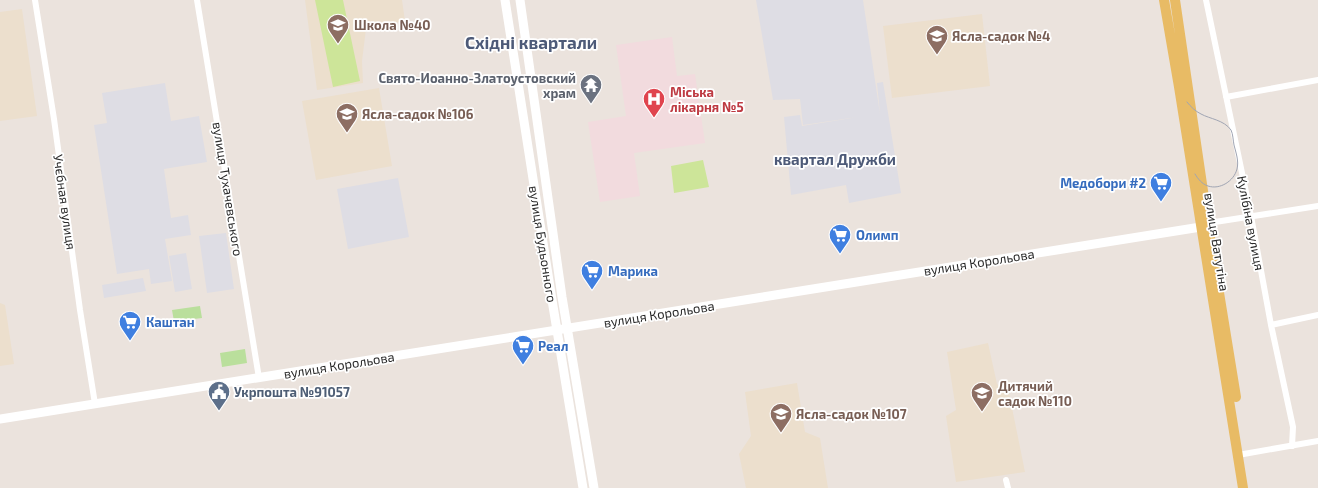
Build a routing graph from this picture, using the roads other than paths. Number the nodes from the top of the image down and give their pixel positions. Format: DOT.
graph roads {
  1 [pos="35,0"];
  2 [pos="197,0"];
  3 [pos="505,0"];
  4 [pos="520,0"];
  5 [pos="1164,0"];
  6 [pos="1175,0"];
  7 [pos="1206,0"];
  8 [pos="1318,80"];
  9 [pos="1226,97"];
  10 [pos="1318,206"];
  11 [pos="1251,216"];
  12 [pos="1204,226"];
  13 [pos="1318,315"];
  14 [pos="1271,325"];
  15 [pos="568,328"];
  16 [pos="557,330"];
  17 [pos="259,378"];
  18 [pos="95,404"];
  19 [pos="0,420"];
  20 [pos="1318,441"];
  21 [pos="1292,446"];
  22 [pos="1242,455"];
  23 [pos="1006,480"];
  24 [pos="583,488"];
  25 [pos="594,488"];
  26 [pos="1008,488"];
  27 [pos="1243,488"];
  28 [pos="1250,488"];
  1 -- 18 [label="street, Учєбная вулиця"];
  2 -- 17 [label="street, вулиця Тухачевського"];
  3 -- 16 [label="street, вулиця Будьонного"];
  4 -- 15 [label="street, вулиця Будьонного"];
  5 -- 12 [label="main road, вулиця Ватутіна"];
  6 -- 12 [label="main road, вулиця Ватутіна"];
  7 -- 9 [label="street, Кулібіна вулиця"];
  8 -- 9 [label="street"];
  9 -- 11 [label="street, Кулібіна вулиця"];
  10 -- 11 [label="street, вулиця Корольова"];
  11 -- 12 [label="street, вулиця Корольова"];
  11 -- 14 [label="street, Кулібіна вулиця"];
  12 -- 15 [label="street, вулиця Корольова"];
  12 -- 22 [label="main road, вулиця Ватутіна"];
  13 -- 14 [label="street"];
  14 -- 21 [label="street, Кулібіна вулиця"];
  15 -- 16 [label="street, вулиця Корольова"];
  15 -- 25 [label="street, вулиця Будьонного"];
  16 -- 17 [label="street, вулиця Корольова"];
  16 -- 24 [label="street, вулиця Будьонного"];
  17 -- 18 [label="street, вулиця Корольова"];
  18 -- 19 [label="street, вулиця Корольова"];
  20 -- 21 [label="street"];
  21 -- 22 [label="street"];
  22 -- 27 [label="main road, вулиця Ватутіна"];
  22 -- 28 [label="main road, вулиця Ватутіна"];
  23 -- 26 [label="street"];
}
